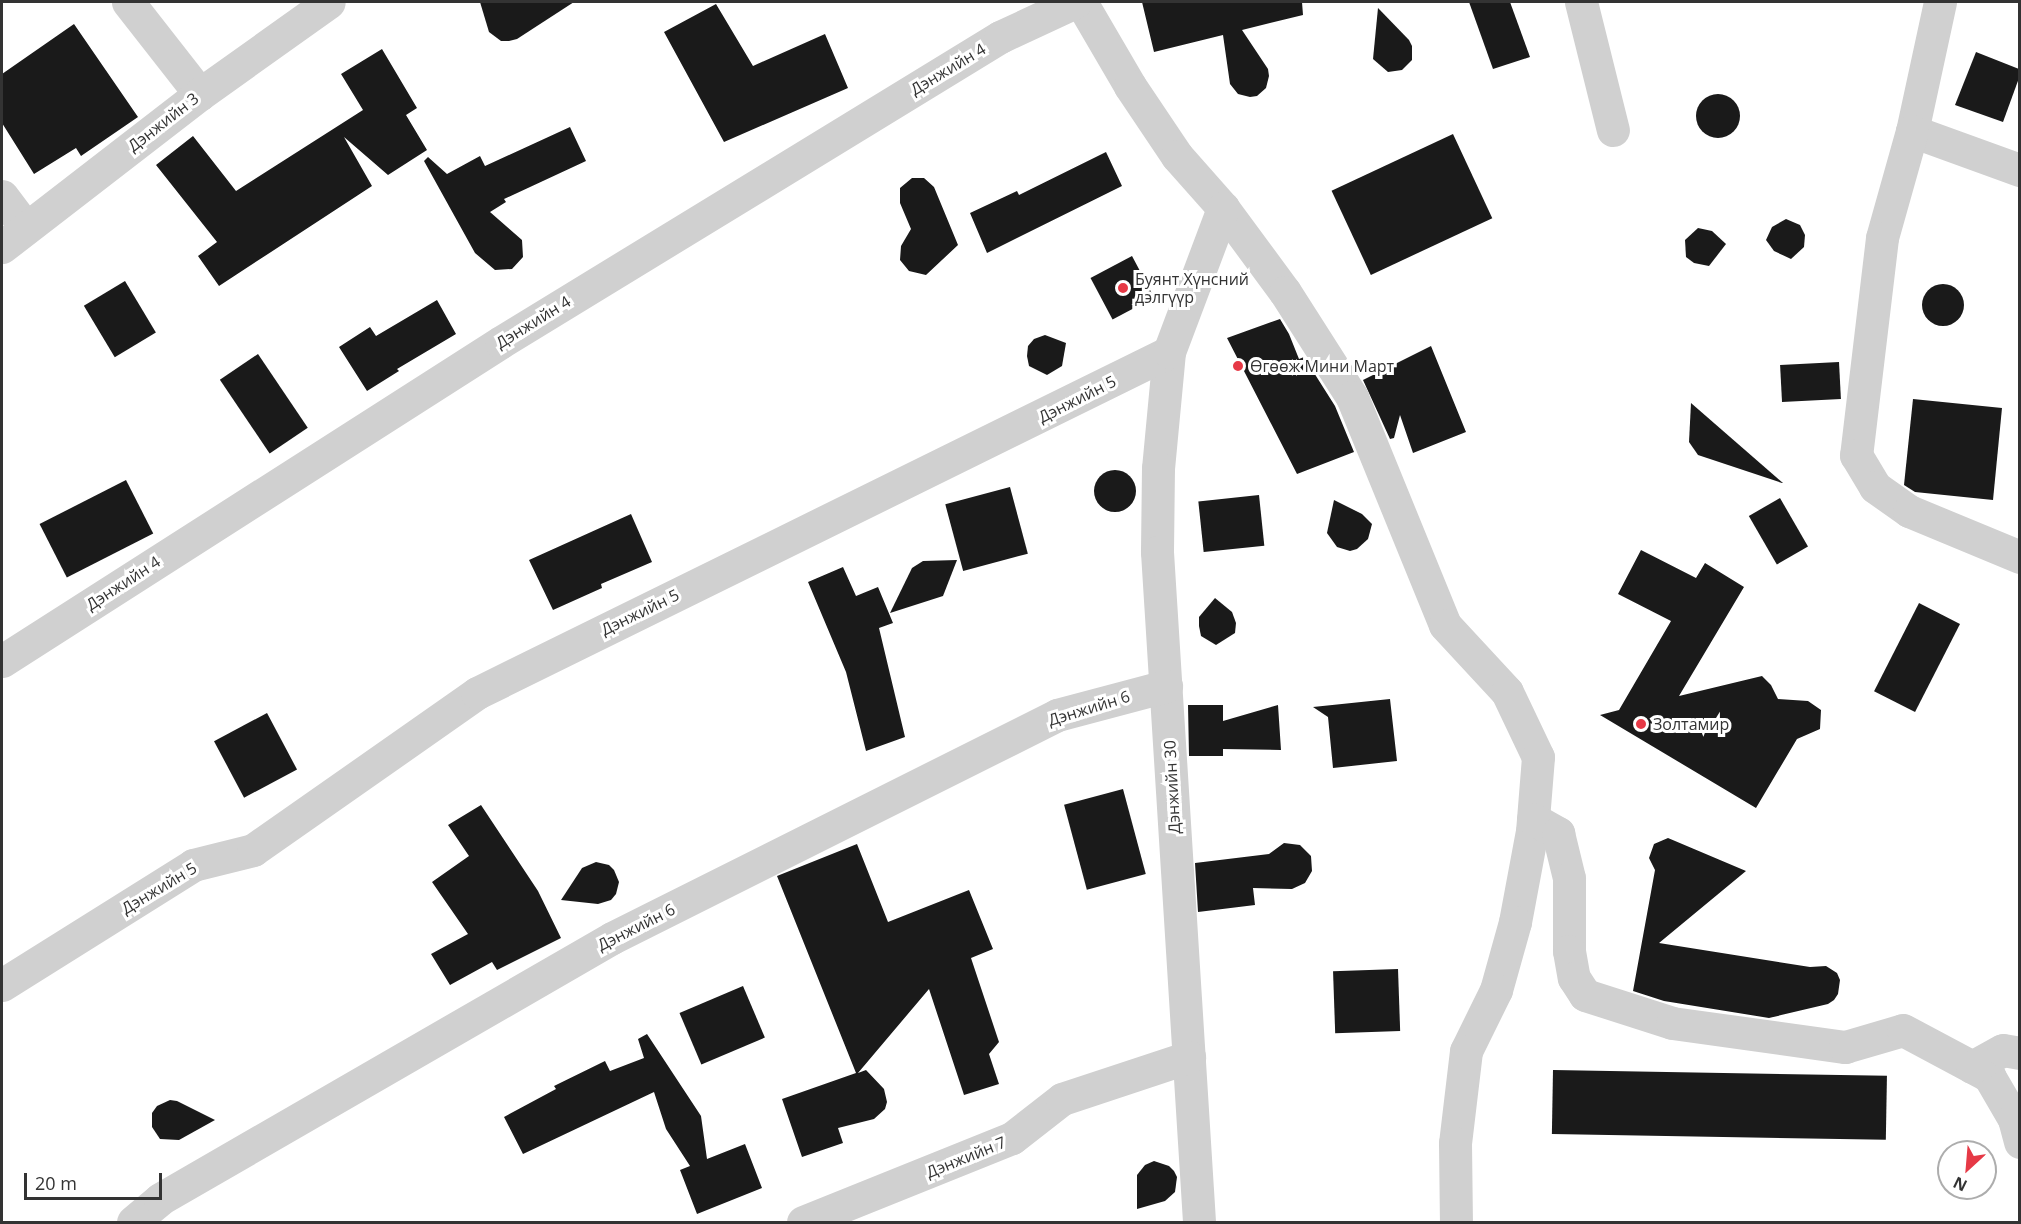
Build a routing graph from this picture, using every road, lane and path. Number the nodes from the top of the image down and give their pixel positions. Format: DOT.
graph roads {
  1 [pos="128,2"];
  2 [pos="329,2"];
  3 [pos="1075,2"];
  4 [pos="1081,2"];
  5 [pos="1581,2"];
  6 [pos="1940,2"];
  7 [pos="200,94"];
  8 [pos="1613,130"];
  9 [pos="1912,131"];
  10 [pos="2019,170"];
  11 [pos="2,196"];
  12 [pos="1223,208"];
  13 [pos="14,237"];
  14 [pos="1169,352"];
  15 [pos="2019,557"];
  16 [pos="2,661"];
  17 [pos="1166,686"];
  18 [pos="1533,819"];
  19 [pos="2,985"];
  20 [pos="2019,1053"];
  21 [pos="1189,1057"];
  22 [pos="1972,1067"];
  23 [pos="2019,1142"];
  24 [pos="133,1222"];
  25 [pos="803,1222"];
  26 [pos="1199,1222"];
  27 [pos="1456,1222"];
  1 -- 7 [label="street"];
  2 -- 7 [label="street, Дэнжийн 3"];
  3 -- 16 [label="street, Дэнжийн 4"];
  4 -- 12 [label="street"];
  5 -- 8 [label="street"];
  6 -- 9 [label="street"];
  7 -- 13 [label="street, Дэнжийн 3"];
  9 -- 10 [label="street"];
  9 -- 15 [label="street"];
  11 -- 13 [label="street"];
  12 -- 14 [label="street"];
  12 -- 18 [label="street"];
  14 -- 17 [label="street, Дэнжийн 30"];
  14 -- 19 [label="street, Дэнжийн 5"];
  17 -- 21 [label="street, Дэнжийн 30"];
  17 -- 24 [label="street, Дэнжийн 6"];
  18 -- 22 [label="street"];
  18 -- 27 [label="street"];
  20 -- 22 [label="street"];
  21 -- 25 [label="street, Дэнжийн 7"];
  21 -- 26 [label="street, Дэнжийн 30"];
  22 -- 23 [label="street"];
}
